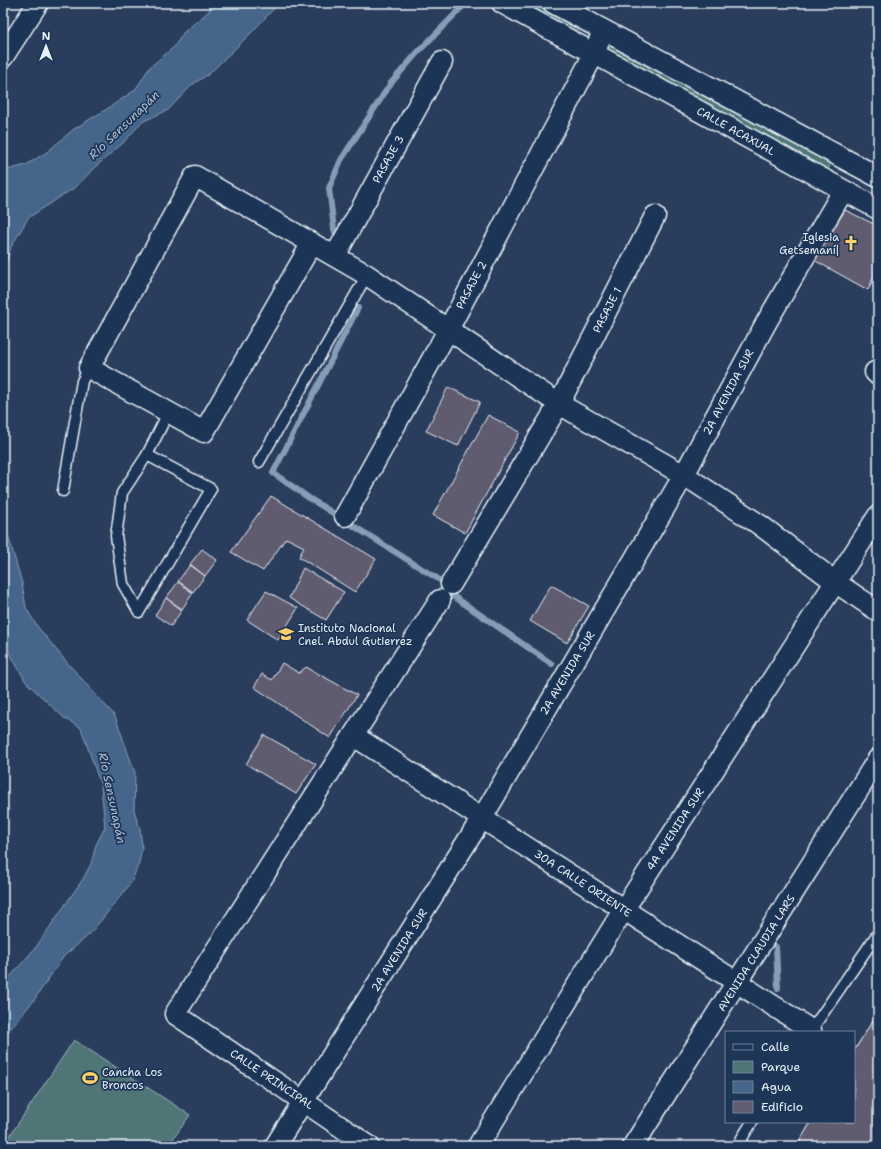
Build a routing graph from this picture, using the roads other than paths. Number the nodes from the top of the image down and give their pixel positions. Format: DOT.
graph roads {
  1 [pos="38,3"];
  2 [pos="502,3"];
  3 [pos="553,3"];
  4 [pos="603,30"];
  5 [pos="595,52"];
  6 [pos="3,57"];
  7 [pos="442,62"];
  8 [pos="845,158"];
  9 [pos="875,175"];
  10 [pos="843,191"];
  11 [pos="878,209"];
  12 [pos="655,216"];
  13 [pos="312,243"];
  14 [pos="335,256"];
  15 [pos="366,275"];
  16 [pos="448,330"];
  17 [pos="89,368"];
  18 [pos="559,404"];
  19 [pos="168,413"];
  20 [pos="147,455"];
  21 [pos="259,462"];
  22 [pos="684,475"];
  23 [pos="63,491"];
  24 [pos="345,516"];
  25 [pos="878,516"];
  26 [pos="835,581"];
  27 [pos="878,611"];
  28 [pos="354,736"];
  29 [pos="878,759"];
  30 [pos="482,818"];
  31 [pos="624,909"];
  32 [pos="878,933"];
  33 [pos="737,982"];
  34 [pos="175,1014"];
  35 [pos="811,1031"];
  36 [pos="304,1100"];
  37 [pos="751,1123"];
  38 [pos="274,1146"];
  39 [pos="369,1146"];
  40 [pos="478,1146"];
  41 [pos="633,1146"];
  42 [pos="736,1146"];
  1 -- 6 [label="street"];
  2 -- 5 [label="street, CALLE ACAXUAL"];
  3 -- 4 [label="street"];
  4 -- 5 [label="street"];
  4 -- 8 [label="street"];
  5 -- 10 [label="street, CALLE ACAXUAL"];
  5 -- 16 [label="street, PASAJE 2"];
  7 -- 14 [label="street, PASAJE 3"];
  8 -- 9 [label="street"];
  8 -- 10 [label="street"];
  9 -- 10 [label="street"];
  10 -- 11 [label="street, CALLE ACAXUAL"];
  10 -- 22 [label="street, 2A AVENIDA SUR"];
  12 -- 18 [label="street, PASAJE 1"];
  13 -- 14 [label="street"];
  13 -- 17 [label="street"];
  13 -- 19 [label="street"];
  14 -- 15 [label="street"];
  15 -- 16 [label="street"];
  15 -- 21 [label="lane"];
  16 -- 18 [label="street"];
  16 -- 24 [label="street, PASAJE 2"];
  17 -- 19 [label="street"];
  17 -- 23 [label="lane"];
  18 -- 22 [label="street"];
  18 -- 28 [label="street, PASAJE 1"];
  19 -- 20 [label="lane"];
  20 -- 20 [label="lane"];
  22 -- 26 [label="street"];
  22 -- 30 [label="street, 2A AVENIDA SUR"];
  25 -- 26 [label="street, 4A AVENIDA SUR"];
  26 -- 27 [label="street"];
  26 -- 31 [label="street, 4A AVENIDA SUR"];
  28 -- 30 [label="street, 30A CALLE ORIENTE"];
  28 -- 34 [label="street, PASAJE 1"];
  29 -- 33 [label="street, AVENIDA CLAUDIA LARS"];
  30 -- 31 [label="street, 30A CALLE ORIENTE"];
  30 -- 36 [label="street, 2A AVENIDA SUR"];
  31 -- 33 [label="street, 30A CALLE ORIENTE"];
  31 -- 40 [label="street, 4A AVENIDA SUR"];
  32 -- 35 [label="lane"];
  33 -- 35 [label="street, 30A CALLE ORIENTE"];
  33 -- 41 [label="street, AVENIDA CLAUDIA LARS"];
  34 -- 36 [label="street, CALLE PRINCIPAL"];
  36 -- 38 [label="street, 2A AVENIDA SUR"];
  36 -- 39 [label="street, CALLE PRINCIPAL"];
  37 -- 42 [label="lane"];
}
